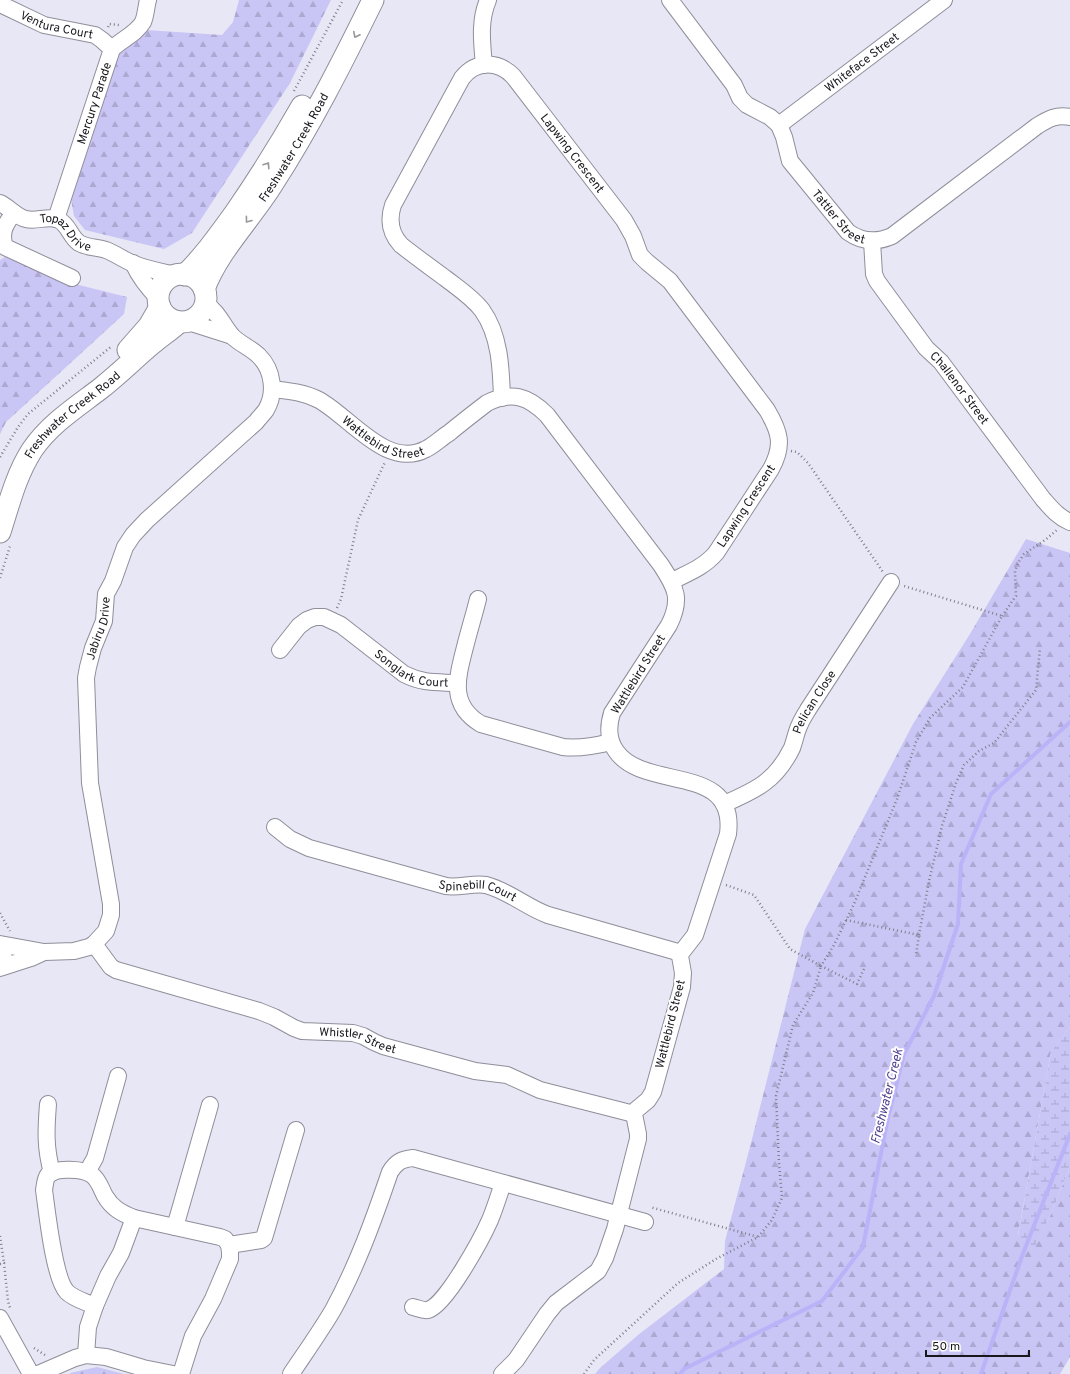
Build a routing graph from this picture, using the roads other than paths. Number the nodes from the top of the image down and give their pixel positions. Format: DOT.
graph roads {
  1 [pos="148,0"];
  2 [pos="358,0"];
  3 [pos="373,0"];
  4 [pos="488,0"];
  5 [pos="944,0"];
  6 [pos="675,2"];
  7 [pos="0,4"];
  8 [pos="112,49"];
  9 [pos="484,65"];
  10 [pos="1070,117"];
  11 [pos="779,125"];
  12 [pos="0,203"];
  13 [pos="14,213"];
  14 [pos="56,219"];
  15 [pos="872,241"];
  16 [pos="133,263"];
  17 [pos="180,275"];
  18 [pos="72,278"];
  19 [pos="204,296"];
  20 [pos="159,303"];
  21 [pos="183,322"];
  22 [pos="232,336"];
  23 [pos="272,389"];
  24 [pos="502,398"];
  25 [pos="0,496"];
  26 [pos="1067,520"];
  27 [pos="6,536"];
  28 [pos="672,581"];
  29 [pos="891,582"];
  30 [pos="478,599"];
  31 [pos="280,650"];
  32 [pos="457,683"];
  33 [pos="611,742"];
  34 [pos="724,804"];
  35 [pos="275,827"];
  36 [pos="7,942"];
  37 [pos="0,944"];
  38 [pos="94,944"];
  39 [pos="44,952"];
  40 [pos="680,953"];
  41 [pos="0,964"];
  42 [pos="0,968"];
  43 [pos="118,1076"];
  44 [pos="48,1104"];
  45 [pos="210,1105"];
  46 [pos="634,1114"];
  47 [pos="296,1130"];
  48 [pos="87,1172"];
  49 [pos="52,1173"];
  50 [pos="503,1183"];
  51 [pos="618,1215"];
  52 [pos="134,1218"];
  53 [pos="645,1222"];
  54 [pos="175,1227"];
  55 [pos="229,1245"];
  56 [pos="95,1306"];
  57 [pos="413,1307"];
  58 [pos="6,1316"];
  59 [pos="86,1355"];
  60 [pos="31,1374"];
  61 [pos="38,1374"];
  62 [pos="173,1374"];
  63 [pos="181,1374"];
  64 [pos="292,1374"];
  65 [pos="502,1374"];
  1 -- 8 [label="street, Mercury Parade"];
  17 -- 2 [label="main road, Freshwater Creek Road, one-way"];
  3 -- 19 [label="main road, Freshwater Creek Road, one-way"];
  4 -- 9 [label="street"];
  5 -- 11 [label="street, Whiteface Street"];
  6 -- 11 [label="street"];
  7 -- 8 [label="street, Ventura Court"];
  8 -- 14 [label="street, Mercury Parade"];
  9 -- 24 [label="street"];
  9 -- 28 [label="street, Lapwing Crescent"];
  10 -- 15 [label="street, Tattler Street"];
  11 -- 15 [label="street, Tattler Street"];
  12 -- 13 [label="street, Topaz Drive"];
  13 -- 14 [label="street, Topaz Drive"];
  13 -- 18 [label="street"];
  14 -- 16 [label="street, Topaz Drive"];
  15 -- 26 [label="street, Challenor Street"];
  16 -- 17 [label="street, Topaz Drive"];
  16 -- 20 [label="street"];
  17 -- 19 [label="main road"];
  17 -- 20 [label="main road"];
  19 -- 21 [label="main road"];
  19 -- 22 [label="street, Jabiru Drive"];
  20 -- 21 [label="main road"];
  20 -- 25 [label="main road, Freshwater Creek Road"];
  21 -- 22 [label="street, Jabiru Drive"];
  21 -- 27 [label="main road, Freshwater Creek Road"];
  22 -- 23 [label="street, Jabiru Drive"];
  23 -- 24 [label="street, Wattlebird Street"];
  23 -- 38 [label="street, Jabiru Drive"];
  24 -- 28 [label="street, Wattlebird Street"];
  28 -- 33 [label="street, Wattlebird Street"];
  29 -- 34 [label="street, Pelican Close"];
  30 -- 32 [label="street"];
  31 -- 32 [label="street, Songlark Court"];
  32 -- 33 [label="street, Songlark Court"];
  33 -- 34 [label="street"];
  34 -- 40 [label="street"];
  35 -- 40 [label="street, Spinebill Court"];
  36 -- 41 [label="main road"];
  37 -- 39 [label="street"];
  38 -- 39 [label="street"];
  38 -- 46 [label="street, Whistler Street"];
  39 -- 42 [label="street"];
  40 -- 46 [label="street, Wattlebird Street"];
  43 -- 48 [label="street"];
  44 -- 49 [label="street"];
  45 -- 54 [label="street"];
  46 -- 51 [label="street"];
  47 -- 55 [label="street"];
  48 -- 49 [label="street"];
  48 -- 52 [label="street"];
  49 -- 56 [label="street"];
  50 -- 51 [label="street"];
  50 -- 57 [label="street"];
  50 -- 64 [label="street"];
  51 -- 53 [label="street"];
  51 -- 65 [label="street"];
  52 -- 54 [label="street"];
  52 -- 56 [label="street"];
  54 -- 55 [label="street"];
  55 -- 63 [label="street"];
  56 -- 59 [label="street"];
  58 -- 60 [label="street"];
  59 -- 61 [label="street"];
  59 -- 62 [label="street"];
}
